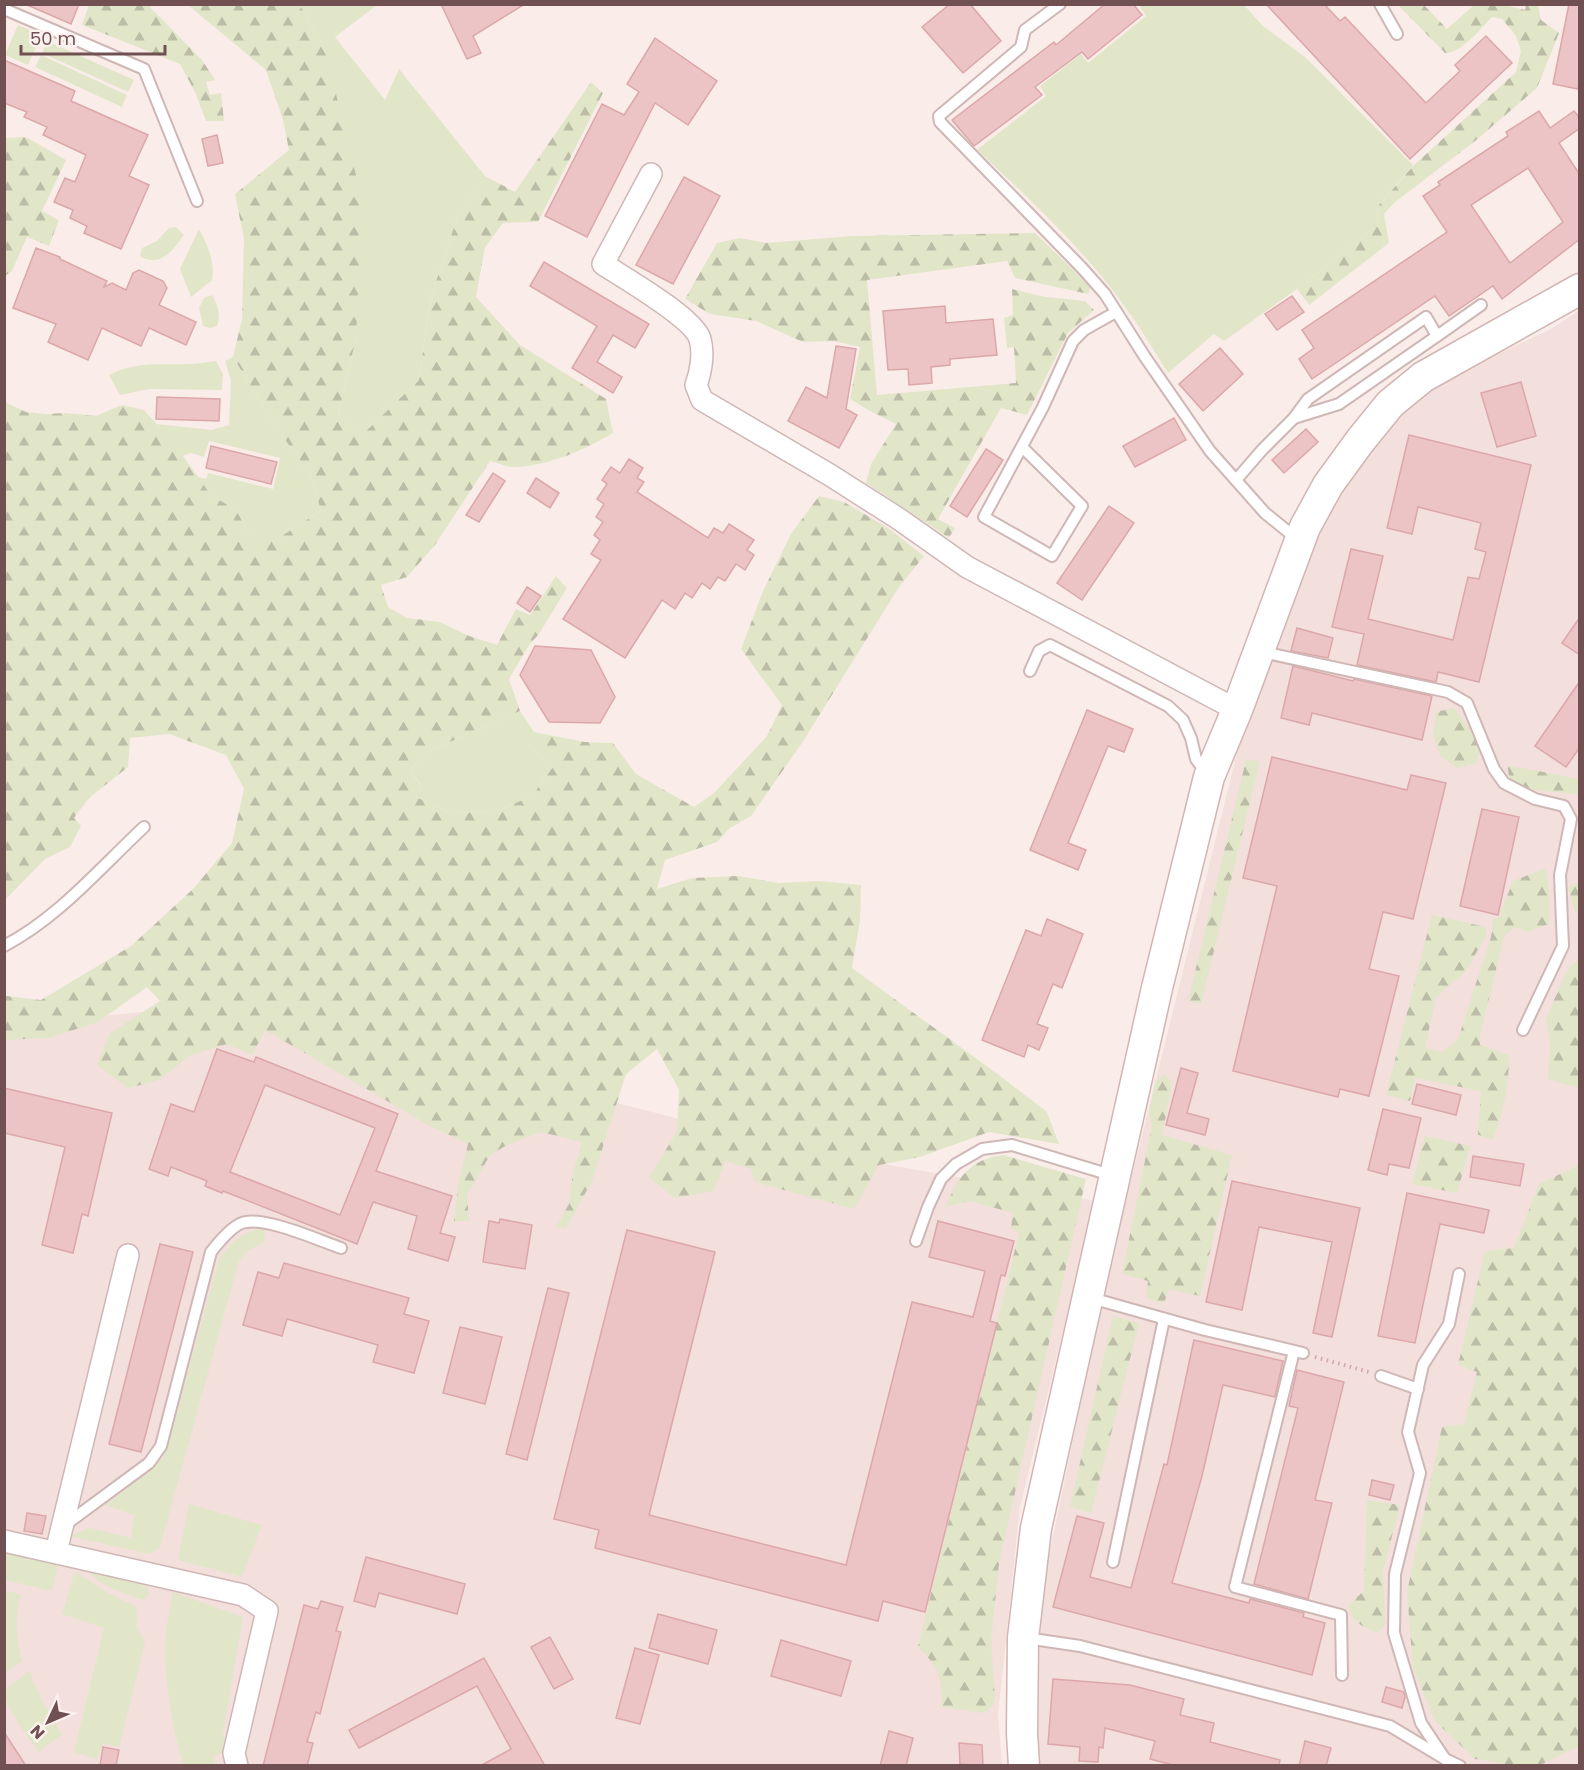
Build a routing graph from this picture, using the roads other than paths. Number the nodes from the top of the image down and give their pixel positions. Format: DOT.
graph roads {
  1 [pos="1060,4"];
  2 [pos="1380,4"];
  3 [pos="4,9"];
  4 [pos="1397,34"];
  5 [pos="651,174"];
  6 [pos="197,201"];
  7 [pos="1580,289"];
  8 [pos="1481,305"];
  9 [pos="1116,312"];
  10 [pos="1437,336"];
  11 [pos="1294,418"];
  12 [pos="1022,447"];
  13 [pos="1236,480"];
  14 [pos="1300,541"];
  15 [pos="1259,651"];
  16 [pos="1030,671"];
  17 [pos="1237,710"];
  18 [pos="1209,777"];
  19 [pos="144,826"];
  20 [pos="4,946"];
  21 [pos="1523,1030"];
  22 [pos="1114,1176"];
  23 [pos="916,1241"];
  24 [pos="341,1248"];
  25 [pos="128,1255"];
  26 [pos="1459,1274"];
  27 [pos="1087,1297"];
  28 [pos="1164,1319"];
  29 [pos="1381,1376"];
  30 [pos="1418,1389"];
  31 [pos="62,1527"];
  32 [pos="4,1540"];
  33 [pos="56,1552"];
  34 [pos="1113,1562"];
  35 [pos="1023,1638"];
  36 [pos="1342,1675"];
  37 [pos="1445,1759"];
  38 [pos="237,1766"];
  39 [pos="1024,1766"];
  40 [pos="1460,1766"];
  1 -- 9 [label="lane"];
  2 -- 4 [label="lane"];
  3 -- 6 [label="lane"];
  5 -- 17 [label="street"];
  7 -- 14 [label="street"];
  8 -- 10 [label="lane"];
  9 -- 12 [label="lane"];
  9 -- 13 [label="lane"];
  10 -- 11 [label="lane"];
  10 -- 11 [label="lane"];
  11 -- 13 [label="lane"];
  12 -- 12 [label="lane"];
  13 -- 14 [label="lane"];
  14 -- 15 [label="street"];
  15 -- 17 [label="street"];
  15 -- 21 [label="lane"];
  16 -- 18 [label="lane"];
  17 -- 18 [label="street"];
  18 -- 22 [label="street"];
  19 -- 20 [label="lane"];
  22 -- 23 [label="lane"];
  22 -- 27 [label="street"];
  24 -- 31 [label="lane"];
  25 -- 31 [label="street"];
  26 -- 30 [label="lane"];
  27 -- 28 [label="lane"];
  27 -- 35 [label="street"];
  28 -- 34 [label="lane"];
  28 -- 36 [label="lane"];
  29 -- 30 [label="lane"];
  30 -- 37 [label="lane"];
  31 -- 33 [label="street"];
  32 -- 33 [label="street"];
  33 -- 38 [label="street"];
  35 -- 37 [label="lane"];
  35 -- 39 [label="street"];
  37 -- 40 [label="lane"];
}
